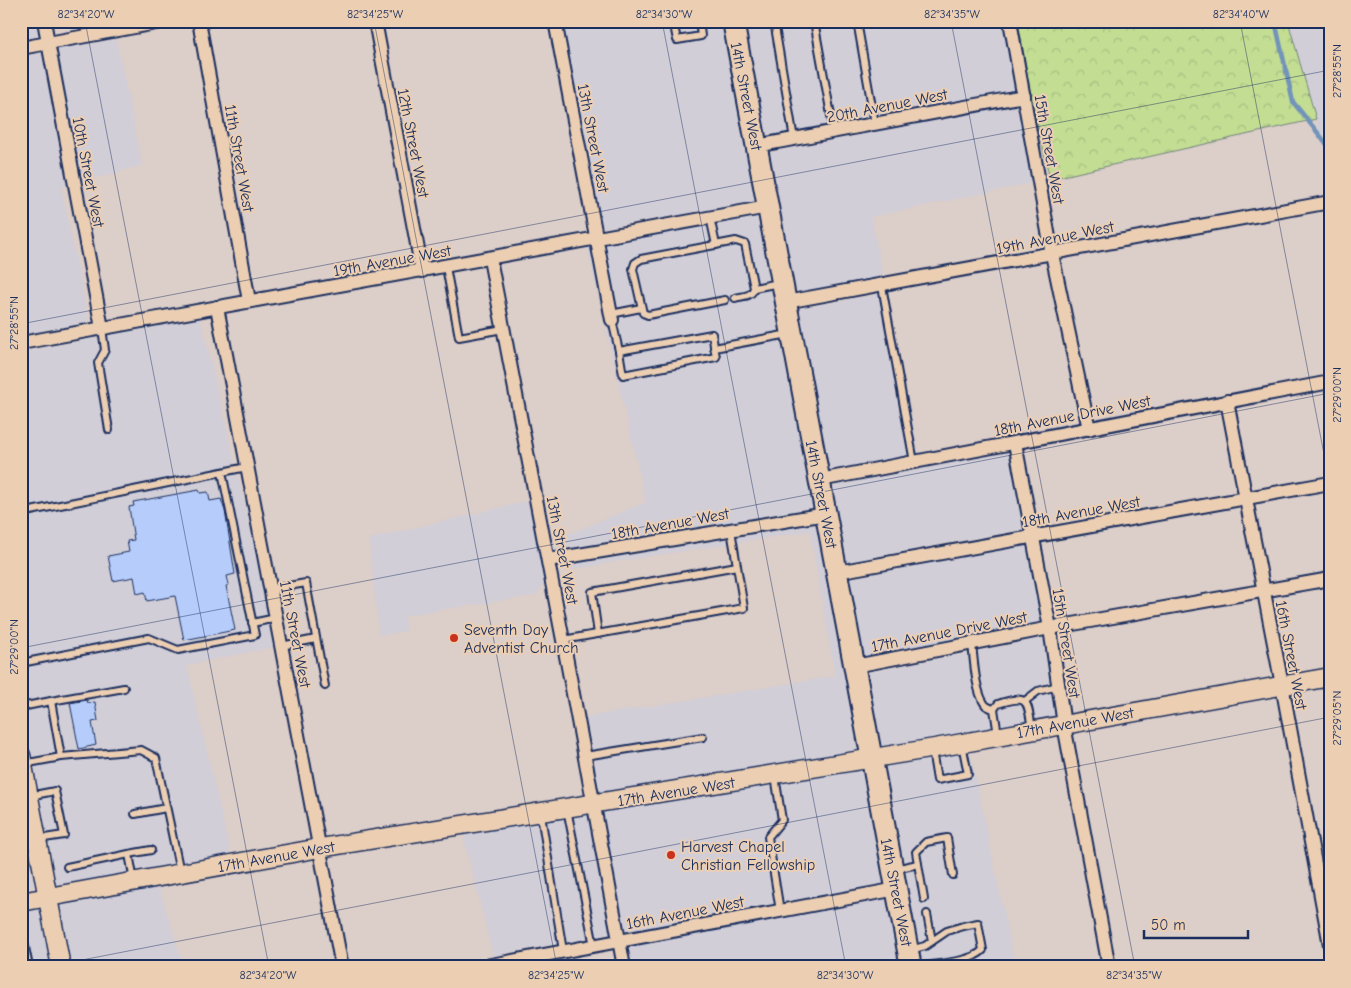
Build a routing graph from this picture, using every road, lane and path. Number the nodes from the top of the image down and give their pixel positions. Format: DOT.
graph roads {
  1 [pos="44,21"];
  2 [pos="167,21"];
  3 [pos="198,21"];
  4 [pos="375,21"];
  5 [pos="555,21"];
  6 [pos="699,21"];
  7 [pos="733,21"];
  8 [pos="774,21"];
  9 [pos="814,21"];
  10 [pos="857,21"];
  11 [pos="1010,21"];
  12 [pos="675,22"];
  13 [pos="48,43"];
  14 [pos="21,48"];
  15 [pos="1024,96"];
  16 [pos="875,124"];
  17 [pos="834,132"];
  18 [pos="794,139"];
  19 [pos="756,146"];
  20 [pos="1329,205"];
  21 [pos="768,207"];
  22 [pos="710,217"];
  23 [pos="596,238"];
  24 [pos="716,244"];
  25 [pos="1052,254"];
  26 [pos="490,259"];
  27 [pos="446,267"];
  28 [pos="422,271"];
  29 [pos="783,282"];
  30 [pos="882,286"];
  31 [pos="754,288"];
  32 [pos="735,298"];
  33 [pos="725,300"];
  34 [pos="249,301"];
  35 [pos="786,302"];
  36 [pos="217,307"];
  37 [pos="641,308"];
  38 [pos="611,317"];
  39 [pos="102,328"];
  40 [pos="503,329"];
  41 [pos="792,334"];
  42 [pos="21,344"];
  43 [pos="714,348"];
  44 [pos="619,351"];
  45 [pos="1330,382"];
  46 [pos="1226,401"];
  47 [pos="1088,429"];
  48 [pos="109,430"];
  49 [pos="1015,443"];
  50 [pos="914,462"];
  51 [pos="247,466"];
  52 [pos="222,472"];
  53 [pos="820,480"];
  54 [pos="1330,483"];
  55 [pos="1246,498"];
  56 [pos="21,513"];
  57 [pos="826,514"];
  58 [pos="731,530"];
  59 [pos="1033,536"];
  60 [pos="548,560"];
  61 [pos="737,566"];
  62 [pos="837,572"];
  63 [pos="1330,579"];
  64 [pos="271,589"];
  65 [pos="1263,590"];
  66 [pos="276,618"];
  67 [pos="252,623"];
  68 [pos="1050,628"];
  69 [pos="598,634"];
  70 [pos="316,639"];
  71 [pos="564,640"];
  72 [pos="972,644"];
  73 [pos="282,646"];
  74 [pos="21,663"];
  75 [pos="855,666"];
  76 [pos="1330,676"];
  77 [pos="1282,685"];
  78 [pos="325,686"];
  79 [pos="1058,686"];
  80 [pos="124,688"];
  81 [pos="51,701"];
  82 [pos="1025,701"];
  83 [pos="21,707"];
  84 [pos="994,709"];
  85 [pos="1064,724"];
  86 [pos="1032,730"];
  87 [pos="998,736"];
  88 [pos="703,737"];
  89 [pos="962,743"];
  90 [pos="932,748"];
  91 [pos="585,756"];
  92 [pos="61,757"];
  93 [pos="872,758"];
  94 [pos="22,760"];
  95 [pos="775,775"];
  96 [pos="29,796"];
  97 [pos="595,805"];
  98 [pos="166,808"];
  99 [pos="567,809"];
  100 [pos="540,813"];
  101 [pos="136,814"];
  102 [pos="37,839"];
  103 [pos="320,848"];
  104 [pos="152,850"];
  105 [pos="129,854"];
  106 [pos="918,864"];
  107 [pos="67,867"];
  108 [pos="893,869"];
  109 [pos="180,874"];
  110 [pos="953,875"];
  111 [pos="134,882"];
  112 [pos="897,889"];
  113 [pos="48,898"];
  114 [pos="924,899"];
  115 [pos="21,902"];
  116 [pos="780,911"];
  117 [pos="927,914"];
  118 [pos="21,937"];
  119 [pos="932,940"];
  120 [pos="619,941"];
  121 [pos="1330,945"];
  122 [pos="594,946"];
  123 [pos="563,951"];
  124 [pos="912,961"];
  125 [pos="29,967"];
  126 [pos="61,967"];
  127 [pos="342,967"];
  128 [pos="480,967"];
  129 [pos="624,967"];
  130 [pos="1109,967"];
  1 -- 13 [label="street, 10th Street West"];
  2 -- 13 [label="street"];
  3 -- 34 [label="street, 11th Street West"];
  4 -- 28 [label="street, 12th Street West"];
  5 -- 23 [label="street, 13th Street West"];
  6 -- 12 [label="lane"];
  7 -- 19 [label="main road, 14th Street West"];
  8 -- 18 [label="lane"];
  9 -- 17 [label="lane"];
  10 -- 16 [label="lane"];
  11 -- 15 [label="street, 15th Street West"];
  13 -- 14 [label="street"];
  13 -- 39 [label="street, 10th Street West"];
  15 -- 16 [label="street, 20th Avenue West"];
  15 -- 25 [label="street, 15th Street West"];
  16 -- 17 [label="street, 20th Avenue West"];
  17 -- 18 [label="street, 20th Avenue West"];
  18 -- 19 [label="street, 20th Avenue West"];
  19 -- 21 [label="main road, 14th Street West"];
  20 -- 25 [label="street, 19th Avenue West"];
  21 -- 22 [label="street, 19th Avenue West"];
  21 -- 29 [label="main road, 14th Street West"];
  22 -- 23 [label="street, 19th Avenue West"];
  22 -- 24 [label="lane"];
  23 -- 26 [label="street, 19th Avenue West"];
  23 -- 38 [label="street, 13th Street West"];
  24 -- 31 [label="lane"];
  24 -- 37 [label="lane"];
  25 -- 30 [label="street, 19th Avenue West"];
  25 -- 47 [label="street, 15th Street West"];
  26 -- 27 [label="street, 19th Avenue West"];
  26 -- 40 [label="street, 13th Street West"];
  27 -- 28 [label="street, 19th Avenue West"];
  27 -- 40 [label="lane"];
  28 -- 34 [label="street, 19th Avenue West"];
  29 -- 31 [label="lane"];
  29 -- 35 [label="main road, 14th Street West"];
  30 -- 35 [label="street, 19th Avenue West"];
  30 -- 50 [label="lane"];
  31 -- 32 [label="lane"];
  33 -- 37 [label="lane"];
  34 -- 36 [label="street, 19th Avenue West"];
  35 -- 41 [label="main road, 14th Street West"];
  36 -- 39 [label="street, 19th Avenue West"];
  36 -- 51 [label="street, 11th Street West"];
  37 -- 38 [label="lane"];
  38 -- 44 [label="lane"];
  39 -- 42 [label="street, 19th Avenue West"];
  39 -- 48 [label="lane"];
  40 -- 60 [label="street, 13th Street West"];
  41 -- 43 [label="lane"];
  41 -- 53 [label="main road, 14th Street West"];
  43 -- 44 [label="lane"];
  43 -- 44 [label="lane"];
  45 -- 46 [label="street, 18th Avenue Drive West"];
  46 -- 47 [label="street, 18th Avenue Drive West"];
  46 -- 55 [label="street, 16th Street West"];
  47 -- 49 [label="street, 18th Avenue Drive West"];
  49 -- 50 [label="street, 18th Avenue Drive West"];
  49 -- 59 [label="street, 15th Street West"];
  50 -- 53 [label="street, 18th Avenue Drive West"];
  51 -- 52 [label="lane"];
  51 -- 64 [label="street, 11th Street West"];
  52 -- 56 [label="lane"];
  52 -- 67 [label="lane"];
  53 -- 57 [label="main road, 14th Street West"];
  54 -- 55 [label="street, 18th Avenue West"];
  55 -- 59 [label="street, 18th Avenue West"];
  55 -- 65 [label="street, 16th Street West"];
  57 -- 58 [label="street, 18th Avenue West"];
  57 -- 62 [label="main road, 14th Street West"];
  58 -- 60 [label="street, 18th Avenue West"];
  58 -- 61 [label="lane"];
  59 -- 62 [label="street, 18th Avenue West"];
  59 -- 68 [label="street, 15th Street West"];
  60 -- 71 [label="street, 13th Street West"];
  61 -- 69 [label="lane"];
  61 -- 69 [label="lane"];
  62 -- 75 [label="main road, 14th Street West"];
  63 -- 65 [label="street, 17th Avenue Drive West"];
  64 -- 66 [label="street, 11th Street West"];
  64 -- 70 [label="lane"];
  65 -- 68 [label="street, 17th Avenue Drive West"];
  65 -- 77 [label="street, 16th Street West"];
  66 -- 67 [label="lane"];
  66 -- 73 [label="street, 11th Street West"];
  67 -- 74 [label="lane"];
  68 -- 72 [label="street, 17th Avenue Drive West"];
  68 -- 79 [label="street, 15th Street West"];
  69 -- 71 [label="lane"];
  70 -- 73 [label="lane"];
  70 -- 78 [label="lane"];
  71 -- 91 [label="street, 13th Street West"];
  72 -- 75 [label="street, 17th Avenue Drive West"];
  72 -- 84 [label="lane"];
  73 -- 103 [label="street, 11th Street West"];
  75 -- 93 [label="main road, 14th Street West"];
  76 -- 77 [label="street, 17th Avenue West"];
  77 -- 85 [label="street, 17th Avenue West"];
  77 -- 121 [label="street, 16th Street West"];
  79 -- 82 [label="lane"];
  79 -- 85 [label="street, 15th Street West"];
  80 -- 81 [label="lane"];
  81 -- 83 [label="lane"];
  81 -- 92 [label="lane"];
  82 -- 84 [label="lane"];
  82 -- 86 [label="lane"];
  84 -- 87 [label="lane"];
  85 -- 86 [label="street, 17th Avenue West"];
  85 -- 130 [label="street, 15th Street West"];
  86 -- 87 [label="street, 17th Avenue West"];
  87 -- 89 [label="street, 17th Avenue West"];
  88 -- 91 [label="lane"];
  89 -- 90 [label="street, 17th Avenue West"];
  89 -- 90 [label="lane"];
  90 -- 93 [label="street, 17th Avenue West"];
  91 -- 97 [label="street, 13th Street West"];
  92 -- 94 [label="lane"];
  92 -- 98 [label="lane"];
  93 -- 95 [label="street, 17th Avenue West"];
  93 -- 108 [label="main road, 14th Street West"];
  94 -- 96 [label="street"];
  95 -- 97 [label="street, 17th Avenue West"];
  95 -- 116 [label="lane"];
  96 -- 102 [label="street"];
  96 -- 102 [label="lane"];
  97 -- 99 [label="street, 17th Avenue West"];
  97 -- 120 [label="street, 13th Street West"];
  98 -- 101 [label="lane"];
  98 -- 109 [label="lane"];
  99 -- 100 [label="street, 17th Avenue West"];
  99 -- 122 [label="lane"];
  100 -- 103 [label="street, 17th Avenue West"];
  100 -- 123 [label="lane"];
  102 -- 113 [label="street"];
  103 -- 109 [label="street, 17th Avenue West"];
  103 -- 127 [label="street, 11th Street West"];
  104 -- 105 [label="lane"];
  105 -- 107 [label="lane"];
  105 -- 111 [label="lane"];
  106 -- 108 [label="lane"];
  106 -- 110 [label="lane"];
  106 -- 114 [label="lane"];
  108 -- 112 [label="main road, 14th Street West"];
  109 -- 111 [label="street, 17th Avenue West"];
  111 -- 113 [label="street, 17th Avenue West"];
  112 -- 116 [label="street, 16th Avenue West"];
  112 -- 124 [label="main road, 14th Street West"];
  113 -- 115 [label="street, 17th Avenue West"];
  113 -- 126 [label="street"];
  116 -- 120 [label="street, 16th Avenue West"];
  117 -- 119 [label="lane"];
  118 -- 125 [label="lane"];
  119 -- 124 [label="lane"];
  119 -- 124 [label="lane"];
  120 -- 122 [label="street, 16th Avenue West"];
  120 -- 129 [label="street, 13th Street West"];
  122 -- 123 [label="street, 16th Avenue West"];
  123 -- 128 [label="street, 16th Avenue West"];
}
